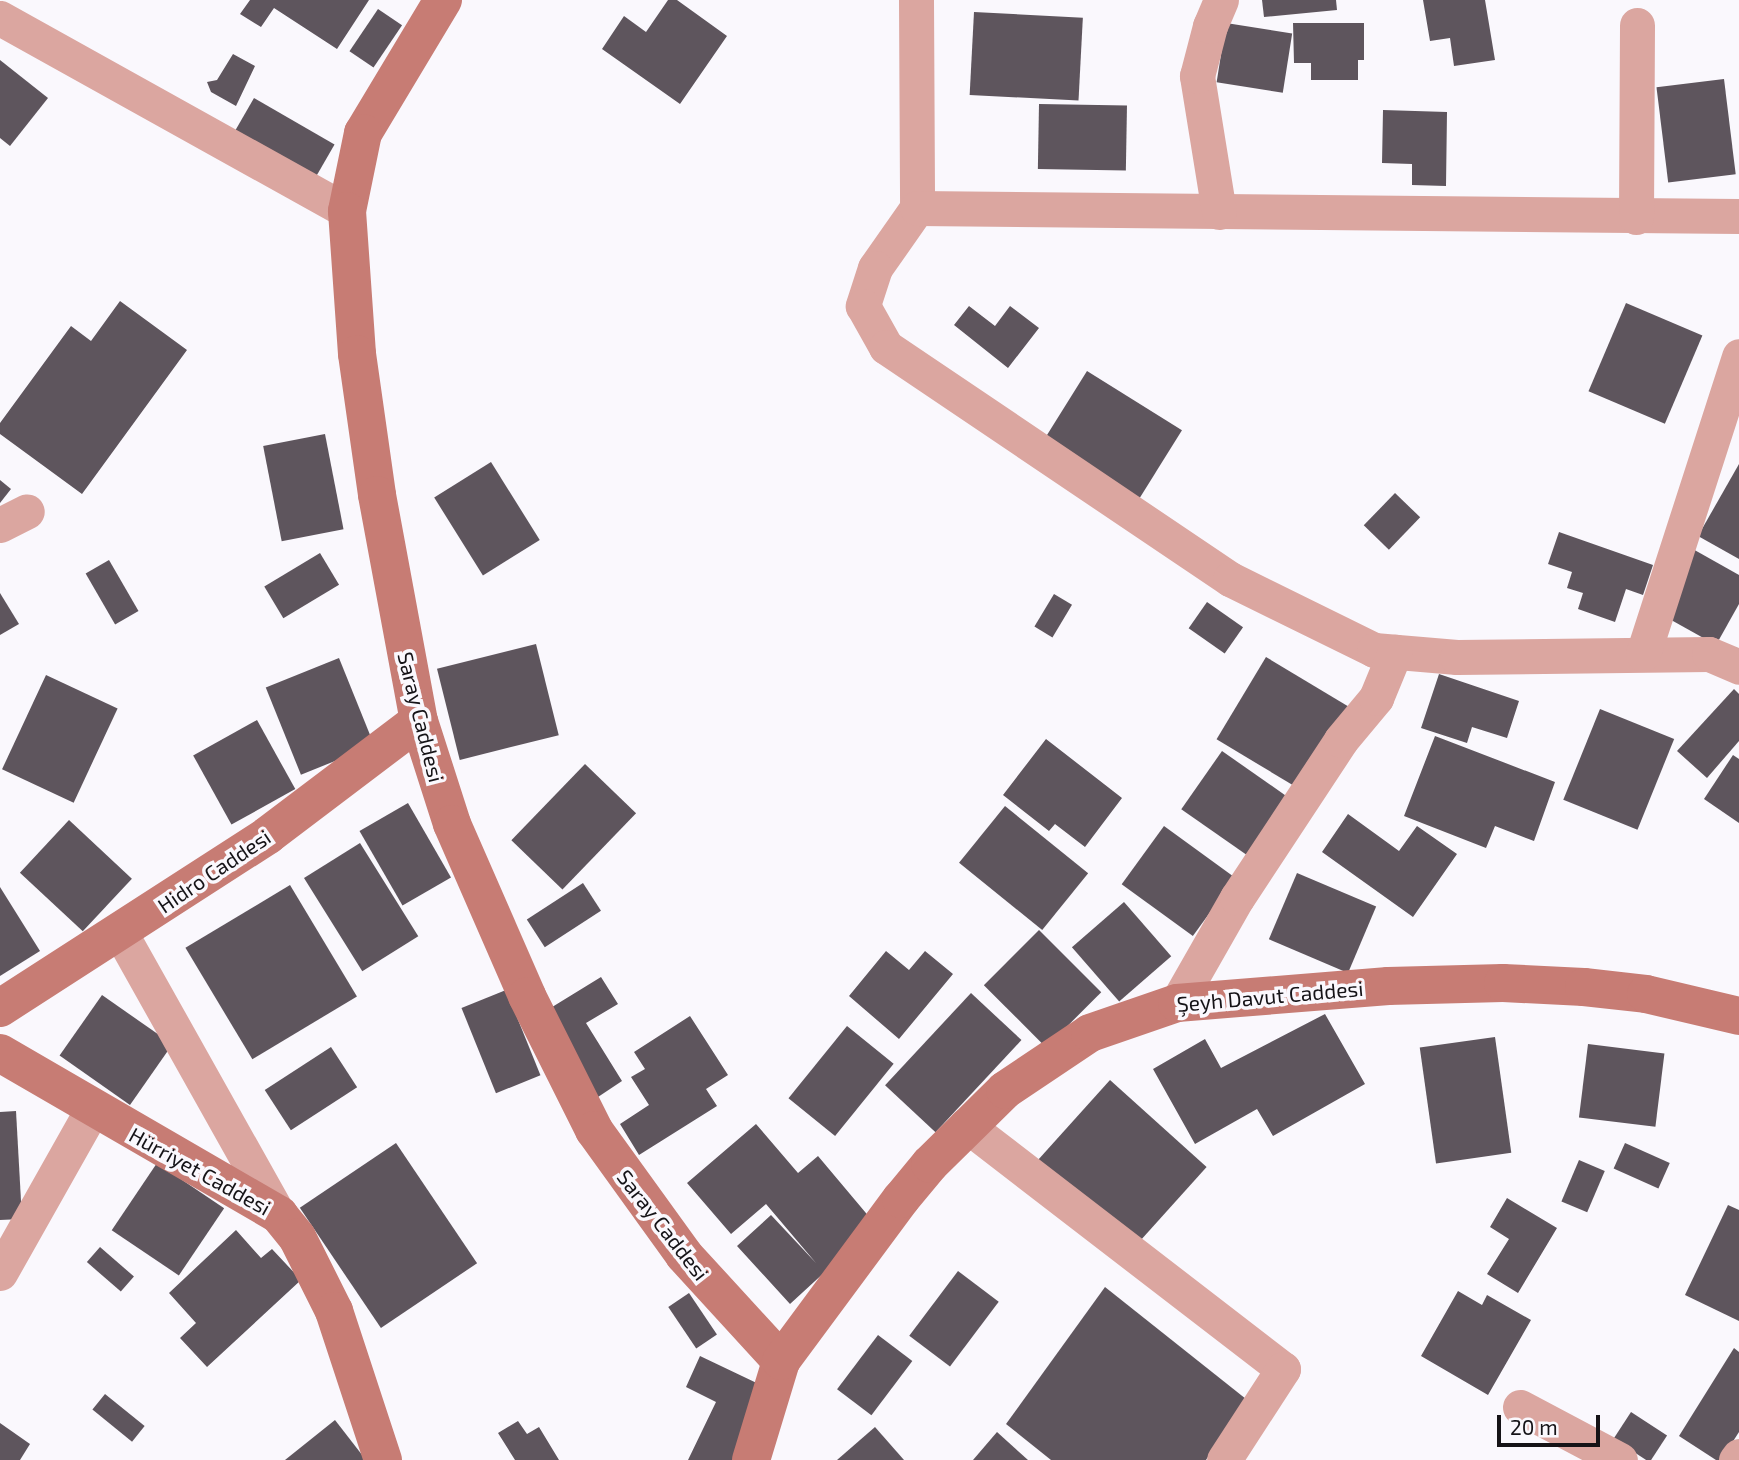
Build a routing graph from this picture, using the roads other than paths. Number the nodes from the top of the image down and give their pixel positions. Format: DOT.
graph roads {
  1 [pos="443,0"];
  2 [pos="916,0"];
  3 [pos="1222,0"];
  4 [pos="0,18"];
  5 [pos="1637,25"];
  6 [pos="917,208"];
  7 [pos="347,211"];
  8 [pos="1219,212"];
  9 [pos="1739,216"];
  10 [pos="1636,217"];
  11 [pos="1739,356"];
  12 [pos="1395,652"];
  13 [pos="1643,654"];
  14 [pos="1739,667"];
  15 [pos="419,721"];
  16 [pos="121,934"];
  17 [pos="1177,1003"];
  18 [pos="0,1008"];
  19 [pos="1739,1016"];
  20 [pos="0,1053"];
  21 [pos="92,1110"];
  22 [pos="967,1125"];
  23 [pos="279,1215"];
  24 [pos="0,1273"];
  25 [pos="781,1361"];
  26 [pos="1520,1407"];
  27 [pos="383,1460"];
  28 [pos="751,1460"];
  29 [pos="1224,1460"];
  30 [pos="1620,1460"];
  1 -- 7 [label="street, Saray Caddesi"];
  2 -- 6 [label="street"];
  3 -- 8 [label="street"];
  4 -- 7 [label="street"];
  5 -- 10 [label="street"];
  6 -- 8 [label="street"];
  6 -- 12 [label="street"];
  7 -- 15 [label="street, Saray Caddesi"];
  8 -- 10 [label="street"];
  9 -- 10 [label="street"];
  11 -- 13 [label="street"];
  12 -- 13 [label="street"];
  12 -- 17 [label="street"];
  13 -- 14 [label="street"];
  15 -- 16 [label="street, Hidro Caddesi"];
  15 -- 25 [label="street, Saray Caddesi"];
  16 -- 18 [label="street, Hidro Caddesi"];
  16 -- 23 [label="street"];
  17 -- 19 [label="street, Şeyh Davut Caddesi"];
  17 -- 22 [label="street, Şeyh Davut Caddesi"];
  20 -- 21 [label="street, Hürriyet Caddesi"];
  21 -- 23 [label="street, Hürriyet Caddesi"];
  21 -- 24 [label="street"];
  22 -- 25 [label="street, Şeyh Davut Caddesi"];
  22 -- 29 [label="street"];
  23 -- 27 [label="street, Hürriyet Caddesi"];
  25 -- 28 [label="street, Şeyh Davut Caddesi"];
  26 -- 30 [label="street"];
}
